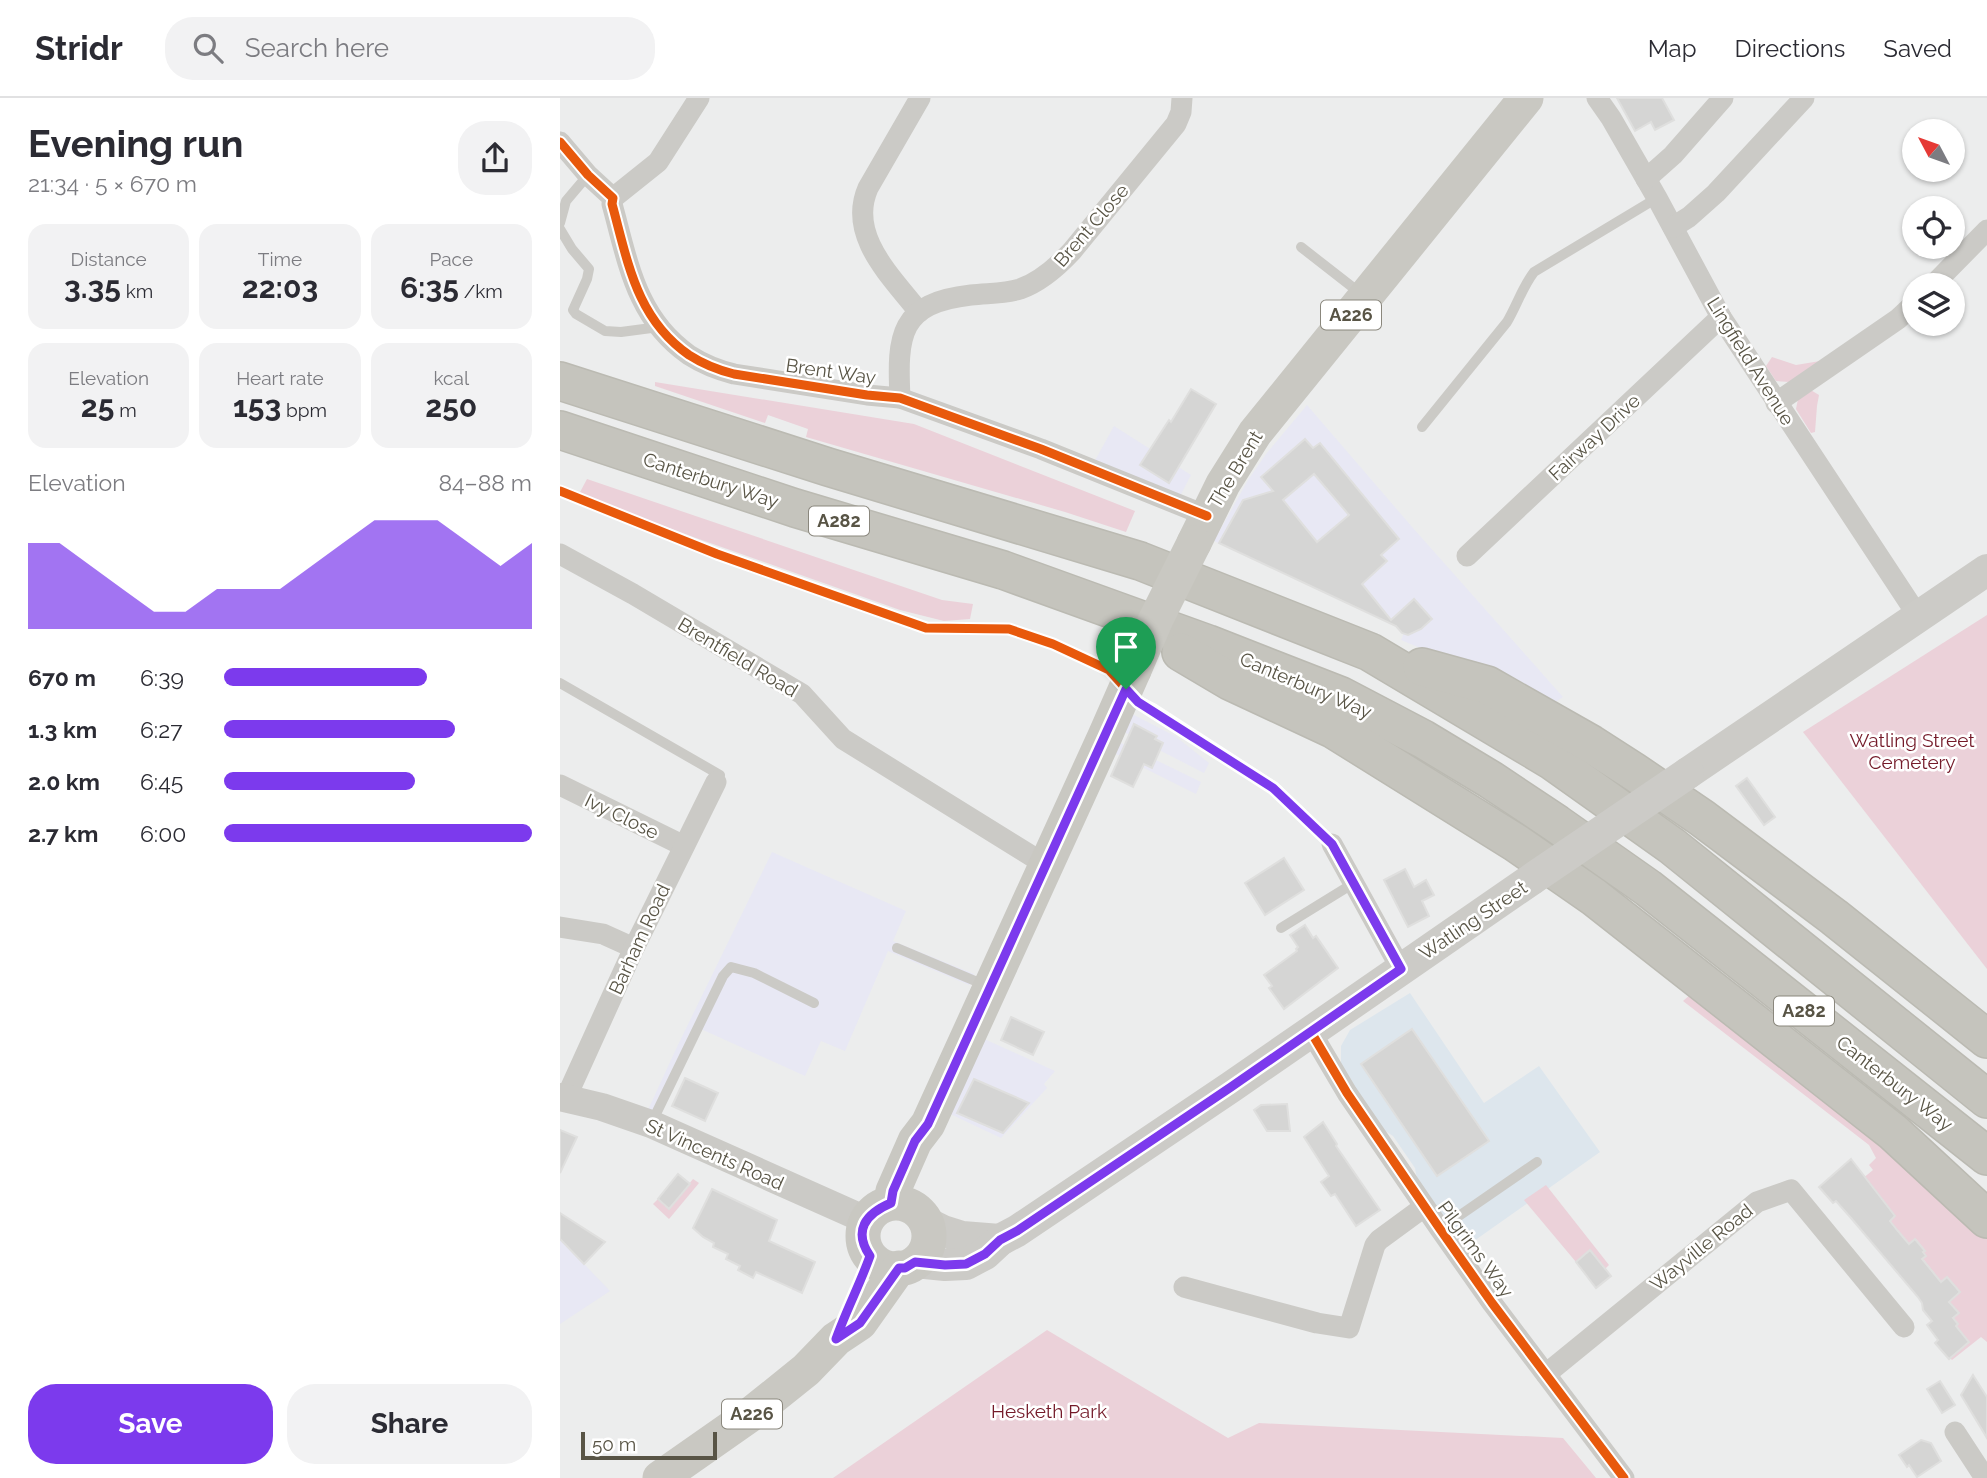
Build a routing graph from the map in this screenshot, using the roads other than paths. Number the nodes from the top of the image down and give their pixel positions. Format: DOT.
graph roads {
  1 [pos="699,98"];
  2 [pos="920,98"];
  3 [pos="1182,98"];
  4 [pos="1526,98"];
  5 [pos="1597,98"];
  6 [pos="1723,98"];
  7 [pos="1804,98"];
  8 [pos="560,142"];
  9 [pos="588,176"];
  10 [pos="1646,179"];
  11 [pos="613,198"];
  12 [pos="1657,198"];
  13 [pos="560,223"];
  14 [pos="1673,227"];
  15 [pos="560,229"];
  16 [pos="1987,230"];
  17 [pos="1301,247"];
  18 [pos="1945,273"];
  19 [pos="1365,297"];
  20 [pos="919,312"];
  21 [pos="1902,316"];
  22 [pos="1721,317"];
  23 [pos="659,327"];
  24 [pos="560,381"];
  25 [pos="900,398"];
  26 [pos="1776,402"];
  27 [pos="1422,427"];
  28 [pos="560,430"];
  29 [pos="1200,530"];
  30 [pos="560,554"];
  31 [pos="1466,556"];
  32 [pos="1987,570"];
  33 [pos="1118,612"];
  34 [pos="1918,616"];
  35 [pos="1370,652"];
  36 [pos="560,683"];
  37 [pos="716,782"];
  38 [pos="560,785"];
  39 [pos="1332,844"];
  40 [pos="684,846"];
  41 [pos="1046,865"];
  42 [pos="1354,883"];
  43 [pos="560,927"];
  44 [pos="1281,928"];
  45 [pos="634,948"];
  46 [pos="897,948"];
  47 [pos="1401,969"];
  48 [pos="990,988"];
  49 [pos="814,1003"];
  50 [pos="1311,1032"];
  51 [pos="1987,1039"];
  52 [pos="563,1097"];
  53 [pos="1987,1098"];
  54 [pos="650,1125"];
  55 [pos="1987,1156"];
  56 [pos="1537,1161"];
  57 [pos="1424,1207"];
  58 [pos="900,1214"];
  59 [pos="1987,1219"];
  60 [pos="1440,1229"];
  61 [pos="1000,1240"];
  62 [pos="895,1262"];
  63 [pos="1184,1287"];
  64 [pos="1904,1327"];
  65 [pos="1546,1374"];
  66 [pos="1955,1432"];
  67 [pos="660,1478"];
  68 [pos="1624,1478"];
  69 [pos="1985,1478"];
  1 -- 11 [label="street"];
  2 -- 20 [label="street"];
  3 -- 20 [label="street, Brent Close"];
  4 -- 19 [label="main road, The Brent / A226"];
  5 -- 10 [label="street, Lingfield Avenue"];
  6 -- 10 [label="street"];
  7 -- 14 [label="street"];
  8 -- 9 [label="street"];
  9 -- 11 [label="street"];
  9 -- 13 [label="lane"];
  10 -- 12 [label="street, Lingfield Avenue"];
  11 -- 23 [label="street, Brent Way"];
  12 -- 14 [label="street, Lingfield Avenue"];
  12 -- 27 [label="lane"];
  14 -- 22 [label="street, Lingfield Avenue"];
  15 -- 23 [label="lane"];
  16 -- 18 [label="street"];
  17 -- 19 [label="lane"];
  19 -- 29 [label="main road, The Brent / A226"];
  20 -- 25 [label="street"];
  21 -- 26 [label="street"];
  22 -- 26 [label="street, Lingfield Avenue"];
  22 -- 31 [label="street, Fairway Drive"];
  23 -- 25 [label="street, Brent Way"];
  24 -- 35 [label="highway, A282"];
  25 -- 29 [label="street, Brent Way"];
  26 -- 34 [label="street, Lingfield Avenue"];
  28 -- 33 [label="highway, Canterbury Way / A282"];
  29 -- 41 [label="main road, The Brent / A226, bridge"];
  30 -- 41 [label="street, Brentfield Road"];
  32 -- 34 [label="main road, Watling Street"];
  33 -- 55 [label="highway, Canterbury Way / A282"];
  33 -- 59 [label="highway"];
  34 -- 47 [label="main road, Watling Street, bridge"];
  35 -- 51 [label="highway"];
  35 -- 53 [label="highway, A282"];
  36 -- 37 [label="lane"];
  37 -- 40 [label="street, Barham Road"];
  38 -- 40 [label="street, Ivy Close"];
  39 -- 42 [label="street"];
  40 -- 45 [label="street, Barham Road"];
  41 -- 48 [label="main road, The Brent / A226"];
  42 -- 44 [label="lane"];
  42 -- 47 [label="street"];
  43 -- 45 [label="street"];
  45 -- 52 [label="street, Barham Road"];
  46 -- 48 [label="lane"];
  47 -- 50 [label="main road, Watling Street"];
  48 -- 58 [label="main road, The Brent / A226"];
  49 -- 54 [label="lane"];
  50 -- 57 [label="street, Pilgrims Way"];
  50 -- 61 [label="main road, Watling Street"];
  52 -- 54 [label="street, St Vincents Road"];
  54 -- 58 [label="street, St Vincents Road"];
  56 -- 60 [label="lane"];
  57 -- 60 [label="street, Pilgrims Way"];
  57 -- 63 [label="street"];
  58 -- 61 [label="main road"];
  58 -- 62 [label="main road, The Brent"];
  58 -- 62 [label="main road, The Brent"];
  60 -- 65 [label="street, Pilgrims Way"];
  61 -- 62 [label="main road, Watling Street"];
  62 -- 67 [label="main road, The Brent / A226"];
  64 -- 65 [label="street, Wayville Road"];
  65 -- 68 [label="street, Pilgrims Way"];
  66 -- 69 [label="street"];
}
